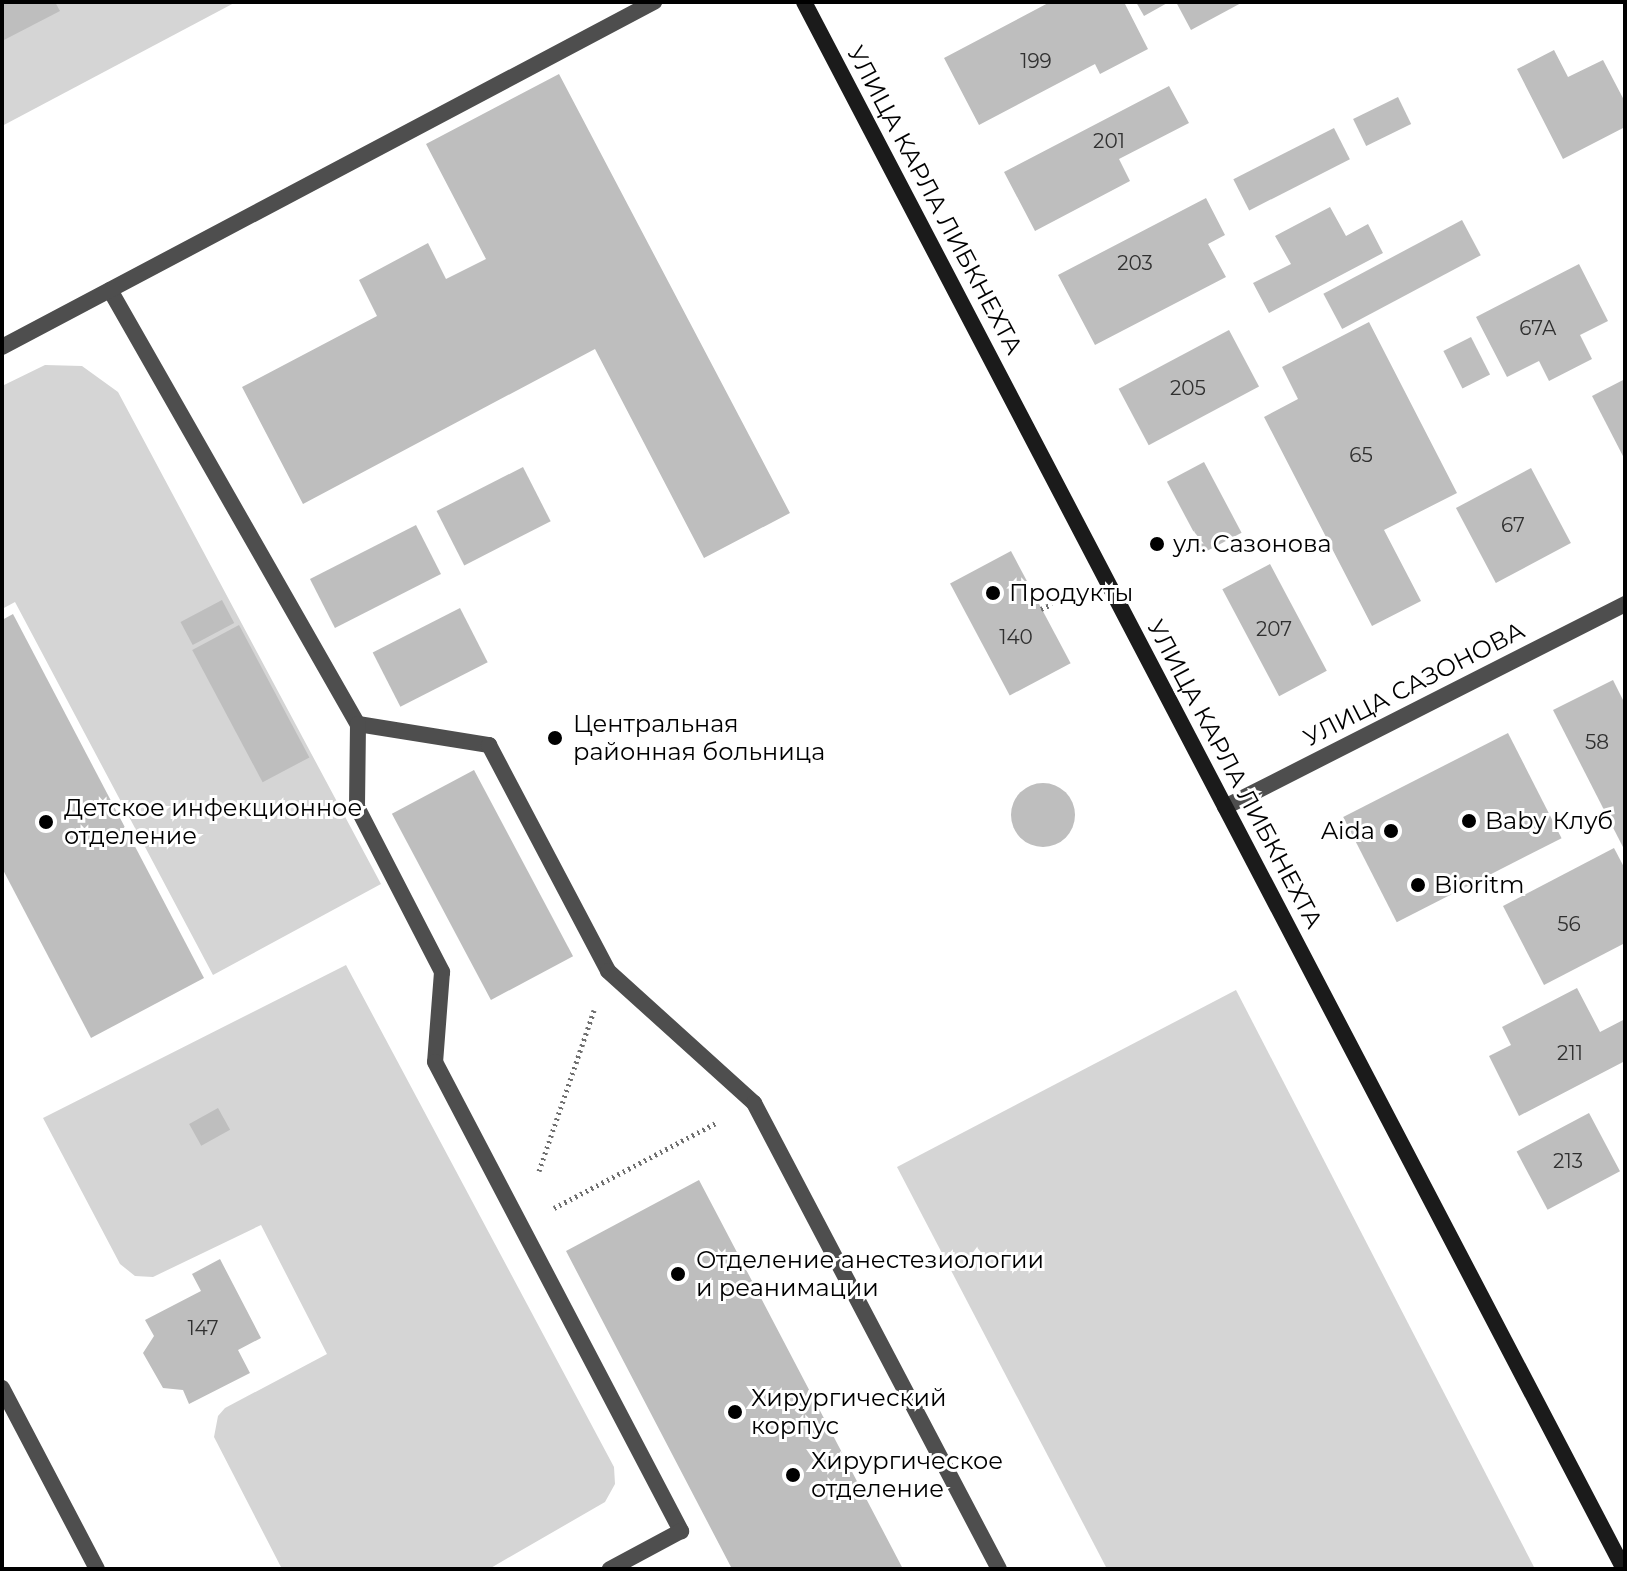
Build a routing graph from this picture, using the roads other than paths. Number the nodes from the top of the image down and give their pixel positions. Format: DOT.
graph roads {
  1 [pos="654,2"];
  2 [pos="804,2"];
  3 [pos="110,290"];
  4 [pos="2,347"];
  5 [pos="1625,604"];
  6 [pos="358,724"];
  7 [pos="1225,807"];
  8 [pos="2,1388"];
  9 [pos="97,1569"];
  10 [pos="610,1569"];
  11 [pos="999,1569"];
  12 [pos="1624,1569"];
  1 -- 3 [label="street"];
  2 -- 7 [label="street, УЛИЦА КАРЛА ЛИБКНЕХТА"];
  3 -- 4 [label="street"];
  3 -- 6 [label="street"];
  5 -- 7 [label="street, УЛИЦА САЗОНОВА"];
  6 -- 10 [label="street"];
  6 -- 11 [label="street"];
  7 -- 12 [label="street, УЛИЦА КАРЛА ЛИБКНЕХТА"];
  8 -- 9 [label="street"];
}
